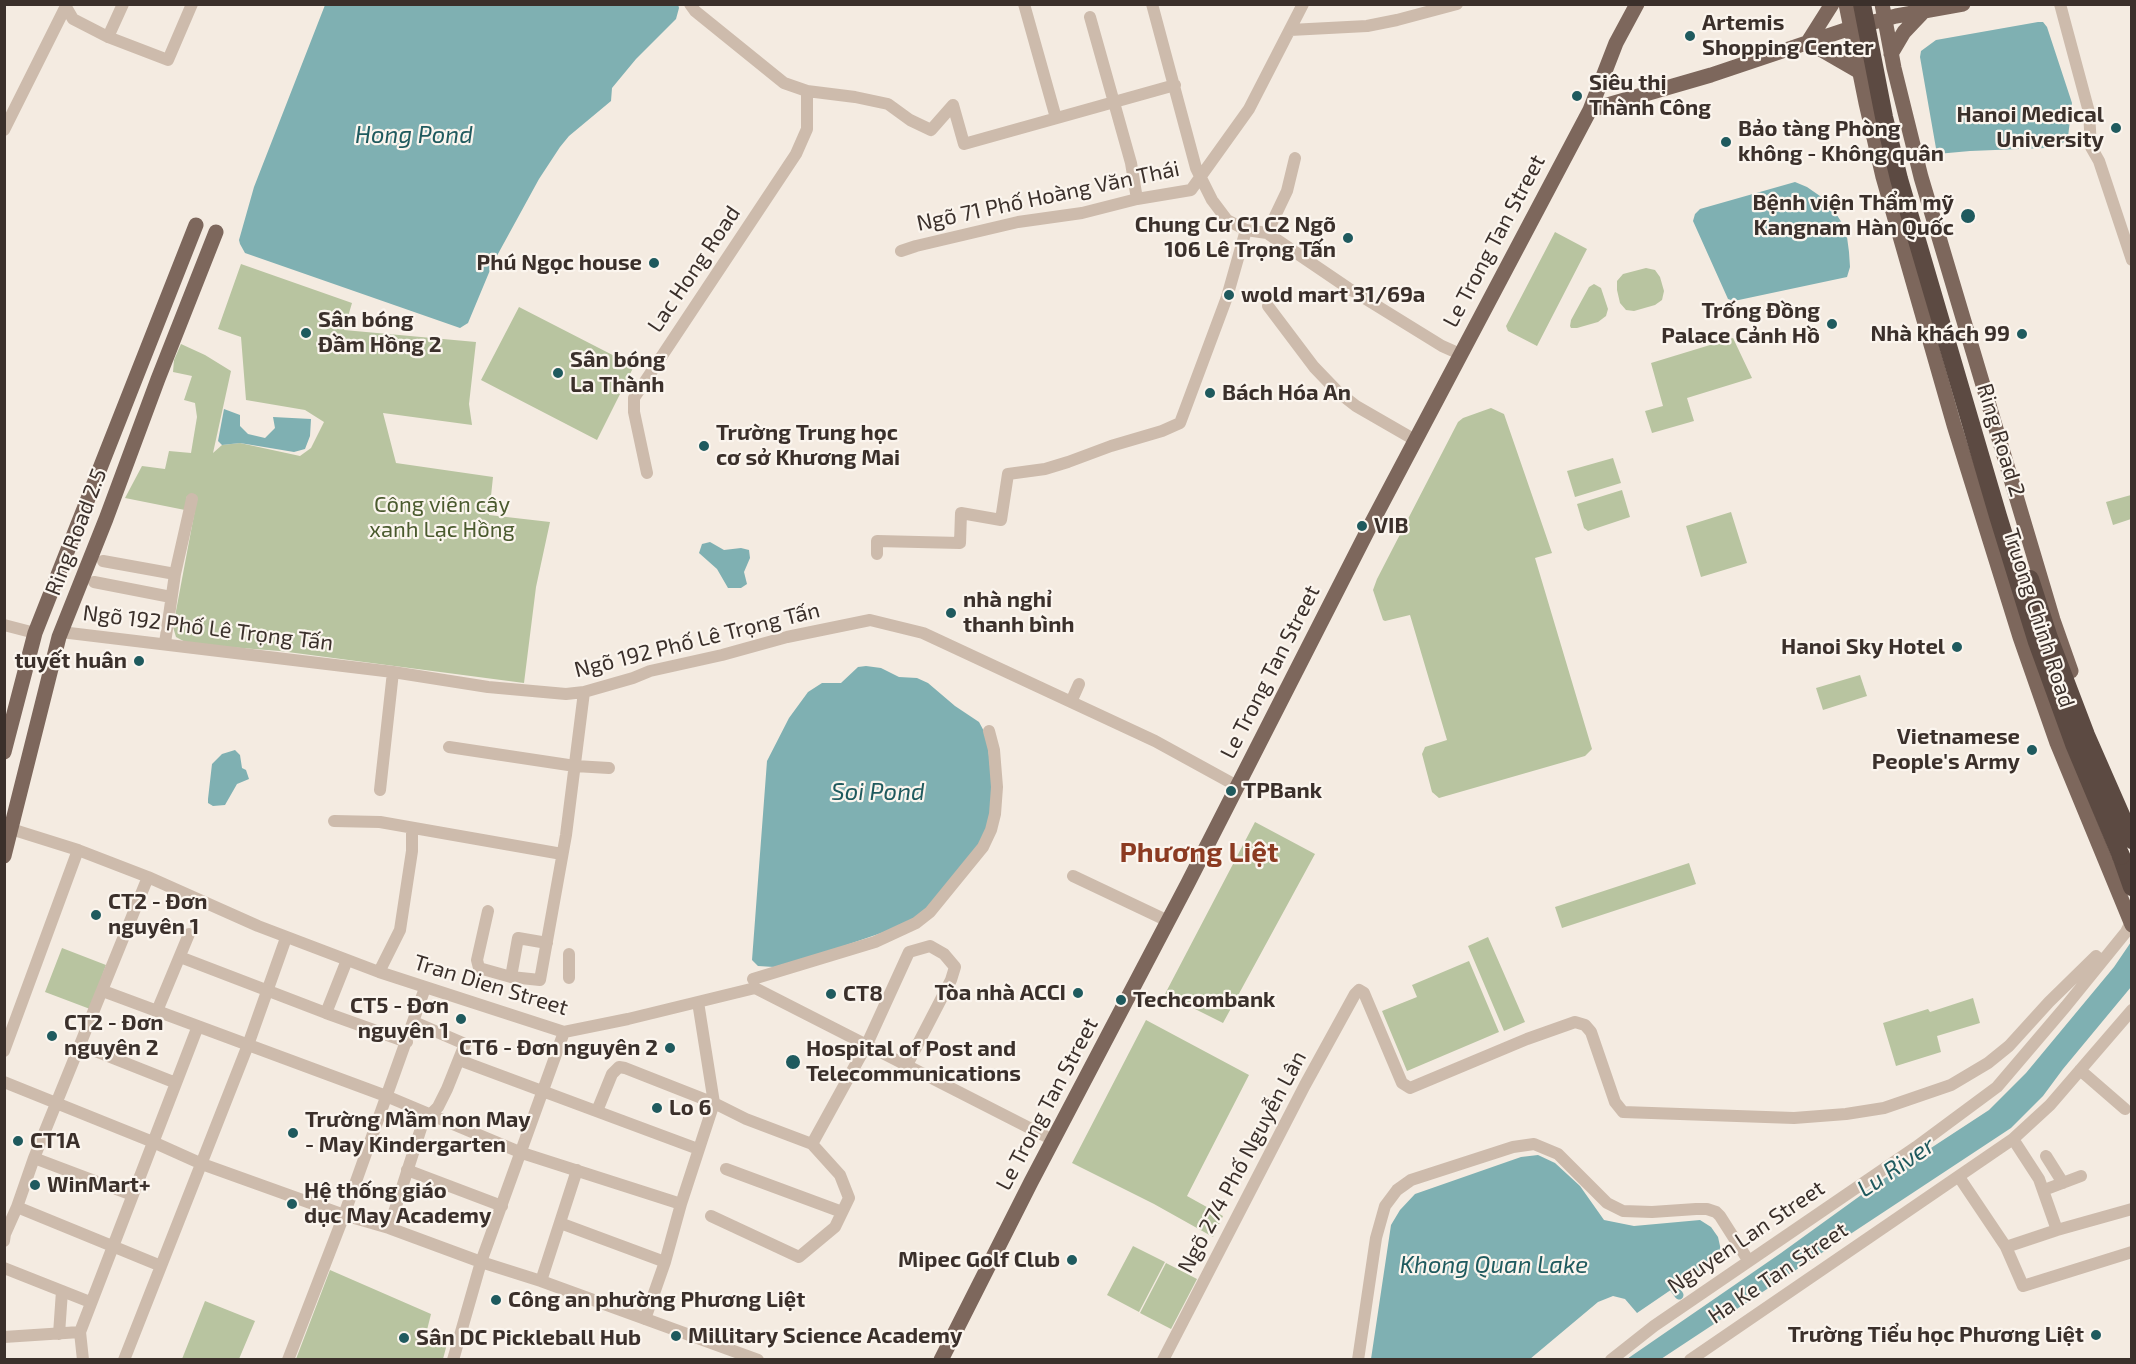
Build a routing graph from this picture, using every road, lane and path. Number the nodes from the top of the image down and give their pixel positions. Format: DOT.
graph roads {
  1 [pos="123,4"];
  2 [pos="690,4"];
  3 [pos="1024,4"];
  4 [pos="1152,4"];
  5 [pos="1303,4"];
  6 [pos="1457,4"];
  7 [pos="1636,4"];
  8 [pos="1832,4"];
  9 [pos="1846,4"];
  10 [pos="1862,4"];
  11 [pos="1873,4"];
  12 [pos="1963,4"];
  13 [pos="2060,4"];
  14 [pos="190,5"];
  15 [pos="67,6"];
  16 [pos="1917,8"];
  17 [pos="1883,12"];
  18 [pos="1090,17"];
  19 [pos="1851,28"];
  20 [pos="1290,30"];
  21 [pos="108,37"];
  22 [pos="1808,42"];
  23 [pos="1891,54"];
  24 [pos="1860,72"];
  25 [pos="1175,85"];
  26 [pos="807,91"];
  27 [pos="1113,102"];
  28 [pos="1590,110"];
  29 [pos="1056,118"];
  30 [pos="4,130"];
  31 [pos="1295,158"];
  32 [pos="1200,178"];
  33 [pos="1137,199"];
  34 [pos="196,225"];
  35 [pos="1246,230"];
  36 [pos="216,232"];
  37 [pos="1267,233"];
  38 [pos="902,251"];
  39 [pos="2132,260"];
  40 [pos="175,277"];
  41 [pos="195,283"];
  42 [pos="1268,306"];
  43 [pos="1460,354"];
  44 [pos="1992,412"];
  45 [pos="1954,425"];
  46 [pos="1415,440"];
  47 [pos="647,473"];
  48 [pos="192,499"];
  49 [pos="84,510"];
  50 [pos="106,519"];
  51 [pos="877,554"];
  52 [pos="103,561"];
  53 [pos="175,574"];
  54 [pos="94,582"];
  55 [pos="171,597"];
  56 [pos="4,625"];
  57 [pos="61,632"];
  58 [pos="35,633"];
  59 [pos="165,643"];
  60 [pos="393,672"];
  61 [pos="1079,684"];
  62 [pos="584,692"];
  63 [pos="1071,702"];
  64 [pos="10,729"];
  65 [pos="989,731"];
  66 [pos="35,736"];
  67 [pos="2094,737"];
  68 [pos="2057,743"];
  69 [pos="448,747"];
  70 [pos="4,752"];
  71 [pos="575,766"];
  72 [pos="609,768"];
  73 [pos="1238,786"];
  74 [pos="380,790"];
  75 [pos="334,821"];
  76 [pos="2132,824"];
  77 [pos="11,828"];
  78 [pos="412,828"];
  79 [pos="2132,840"];
  80 [pos="78,850"];
  81 [pos="562,854"];
  82 [pos="4,856"];
  83 [pos="2121,856"];
  84 [pos="1073,876"];
  85 [pos="148,877"];
  86 [pos="2132,878"];
  87 [pos="2132,887"];
  88 [pos="488,911"];
  89 [pos="1168,921"];
  90 [pos="2131,923"];
  91 [pos="189,934"];
  92 [pos="286,938"];
  93 [pos="547,943"];
  94 [pos="569,954"];
  95 [pos="180,957"];
  96 [pos="347,960"];
  97 [pos="2102,961"];
  98 [pos="379,972"];
  99 [pos="511,977"];
  100 [pos="569,978"];
  101 [pos="753,979"];
  102 [pos="425,988"];
  103 [pos="103,991"];
  104 [pos="267,991"];
  105 [pos="698,1002"];
  106 [pos="2132,1010"];
  107 [pos="157,1011"];
  108 [pos="326,1013"];
  109 [pos="414,1022"];
  110 [pos="198,1026"];
  111 [pos="564,1032"];
  112 [pos="407,1042"];
  113 [pos="867,1044"];
  114 [pos="80,1045"];
  115 [pos="249,1045"];
  116 [pos="4,1051"];
  117 [pos="459,1059"];
  118 [pos="907,1065"];
  119 [pos="2080,1070"];
  120 [pos="4,1082"];
  121 [pos="176,1083"];
  122 [pos="542,1091"];
  123 [pos="386,1096"];
  124 [pos="57,1102"];
  125 [pos="714,1103"];
  126 [pos="2125,1109"];
  127 [pos="597,1111"];
  128 [pos="430,1115"];
  129 [pos="2013,1139"];
  130 [pos="1053,1140"];
  131 [pos="153,1142"];
  132 [pos="812,1144"];
  133 [pos="698,1149"];
  134 [pos="522,1153"];
  135 [pos="2046,1156"];
  136 [pos="34,1158"];
  137 [pos="202,1164"];
  138 [pos="726,1169"];
  139 [pos="407,1170"];
  140 [pos="576,1170"];
  141 [pos="2081,1176"];
  142 [pos="1959,1177"];
  143 [pos="2063,1183"];
  144 [pos="2044,1190"];
  145 [pos="132,1195"];
  146 [pos="681,1204"];
  147 [pos="502,1206"];
  148 [pos="17,1207"];
  149 [pos="2132,1209"];
  150 [pos="842,1212"];
  151 [pos="344,1215"];
  152 [pos="711,1216"];
  153 [pos="560,1223"];
  154 [pos="389,1228"];
  155 [pos="2057,1230"];
  156 [pos="5,1234"];
  157 [pos="4,1241"];
  158 [pos="112,1246"];
  159 [pos="2006,1246"];
  160 [pos="2132,1252"];
  161 [pos="1749,1260"];
  162 [pos="482,1262"];
  163 [pos="665,1262"];
  164 [pos="161,1266"];
  165 [pos="4,1268"];
  166 [pos="541,1281"];
  167 [pos="62,1291"];
  168 [pos="90,1302"];
  169 [pos="645,1319"];
  170 [pos="80,1332"];
  171 [pos="59,1334"];
  172 [pos="4,1337"];
  173 [pos="83,1359"];
  174 [pos="124,1359"];
  175 [pos="288,1359"];
  176 [pos="453,1359"];
  177 [pos="758,1359"];
  178 [pos="941,1359"];
  179 [pos="1163,1359"];
  180 [pos="1358,1359"];
  181 [pos="1611,1359"];
  182 [pos="1690,1359"];
  1 -- 21 [label="street"];
  2 -- 26 [label="street"];
  3 -- 29 [label="street"];
  4 -- 25 [label="street"];
  5 -- 20 [label="street"];
  6 -- 20 [label="street"];
  7 -- 28 [label="main road, Le Trong Tan Street"];
  8 -- 22 [label="main road"];
  9 -- 19 [label="main road, Truong Chinh Road"];
  10 -- 83 [label="highway, Ring Road 2, bridge"];
  11 -- 79 [label="highway, Ring Road 2, bridge"];
  12 -- 16 [label="main road"];
  13 -- 39 [label="street"];
  14 -- 21 [label="street"];
  15 -- 21 [label="street"];
  15 -- 30 [label="street"];
  16 -- 17 [label="main road"];
  16 -- 23 [label="main road"];
  17 -- 19 [label="main road"];
  17 -- 23 [label="main road, Truong Chinh Road"];
  18 -- 27 [label="street"];
  19 -- 22 [label="main road"];
  19 -- 24 [label="main road, Truong Chinh Road"];
  20 -- 32 [label="street"];
  22 -- 24 [label="main road"];
  22 -- 28 [label="main road"];
  23 -- 44 [label="main road, Truong Chinh Road"];
  24 -- 45 [label="main road, Truong Chinh Road"];
  25 -- 27 [label="street"];
  25 -- 32 [label="street"];
  26 -- 29 [label="street"];
  26 -- 47 [label="street, Lac Hong Road"];
  27 -- 29 [label="street"];
  27 -- 33 [label="street"];
  28 -- 43 [label="main road, Le Trong Tan Street"];
  31 -- 37 [label="street"];
  32 -- 33 [label="street, Ngõ 71 Phố Hoàng Văn Thái"];
  32 -- 35 [label="street"];
  33 -- 38 [label="street, Ngõ 71 Phố Hoàng Văn Thái"];
  34 -- 40 [label="main road, Ring Road 2.5"];
  35 -- 37 [label="street"];
  35 -- 51 [label="street"];
  36 -- 41 [label="main road, Ring Road 2.5"];
  37 -- 43 [label="street"];
  40 -- 41 [label="main road"];
  40 -- 49 [label="main road, Ring Road 2.5"];
  41 -- 50 [label="main road, Ring Road 2.5"];
  42 -- 46 [label="street"];
  43 -- 46 [label="main road, Le Trong Tan Street"];
  44 -- 45 [label="main road"];
  44 -- 67 [label="main road, Truong Chinh Road"];
  45 -- 68 [label="main road, Truong Chinh Road"];
  46 -- 73 [label="main road, Le Trong Tan Street"];
  48 -- 53 [label="street"];
  49 -- 50 [label="main road"];
  49 -- 58 [label="main road, Ring Road 2.5"];
  50 -- 57 [label="main road, Ring Road 2.5"];
  52 -- 53 [label="street"];
  53 -- 55 [label="street"];
  54 -- 55 [label="street"];
  55 -- 59 [label="street"];
  56 -- 58 [label="street"];
  57 -- 59 [label="street, Ngõ 192 Phố Lê Trọng Tấn"];
  57 -- 66 [label="main road, Ring Road 2.5"];
  58 -- 64 [label="main road, Ring Road 2.5"];
  59 -- 60 [label="street, Ngõ 192 Phố Lê Trọng Tấn"];
  60 -- 62 [label="street, Ngõ 192 Phố Lê Trọng Tấn"];
  60 -- 74 [label="street"];
  61 -- 63 [label="street"];
  62 -- 63 [label="street, Ngõ 192 Phố Lê Trọng Tấn"];
  62 -- 71 [label="street"];
  63 -- 73 [label="street, Ngõ 192 Phố Lê Trọng Tấn"];
  64 -- 66 [label="main road"];
  64 -- 70 [label="main road, Ring Road 2.5"];
  65 -- 101 [label="street"];
  66 -- 77 [label="main road, Ring Road 2.5"];
  67 -- 68 [label="main road"];
  67 -- 76 [label="main road, Truong Chinh Road"];
  68 -- 90 [label="main road, Truong Chinh Road"];
  69 -- 71 [label="street"];
  71 -- 72 [label="street"];
  71 -- 81 [label="street"];
  73 -- 89 [label="main road, Le Trong Tan Street"];
  75 -- 78 [label="street"];
  77 -- 80 [label="street, Tran Dien Street"];
  77 -- 82 [label="main road, Ring Road 2.5"];
  78 -- 81 [label="street"];
  78 -- 98 [label="street"];
  80 -- 85 [label="street, Tran Dien Street"];
  80 -- 116 [label="street"];
  81 -- 93 [label="street"];
  83 -- 86 [label="highway, Ring Road 2"];
  83 -- 87 [label="highway"];
  84 -- 89 [label="street"];
  85 -- 92 [label="street, Tran Dien Street"];
  85 -- 103 [label="street"];
  88 -- 99 [label="street"];
  89 -- 130 [label="main road, Le Trong Tan Street"];
  90 -- 97 [label="street, Nguyen Lan Street"];
  91 -- 95 [label="street"];
  92 -- 96 [label="street, Tran Dien Street"];
  92 -- 104 [label="street"];
  93 -- 99 [label="street"];
  93 -- 99 [label="street"];
  94 -- 100 [label="street"];
  95 -- 104 [label="street"];
  95 -- 107 [label="street"];
  96 -- 98 [label="street, Tran Dien Street"];
  96 -- 108 [label="street"];
  97 -- 161 [label="street, Nguyen Lan Street"];
  97 -- 179 [label="street, Ngõ 274 Phố Nguyễn Lân"];
  98 -- 102 [label="street, Tran Dien Street"];
  102 -- 109 [label="street"];
  102 -- 111 [label="street, Tran Dien Street"];
  103 -- 107 [label="street"];
  103 -- 114 [label="street"];
  104 -- 108 [label="street"];
  104 -- 115 [label="street"];
  105 -- 111 [label="street, Tran Dien Street"];
  105 -- 113 [label="street, Tran Dien Street"];
  105 -- 125 [label="street"];
  106 -- 119 [label="street, Ha Ke Tan Street"];
  107 -- 110 [label="street"];
  108 -- 112 [label="street"];
  109 -- 112 [label="street"];
  109 -- 117 [label="street"];
  110 -- 115 [label="street"];
  110 -- 121 [label="street"];
  111 -- 122 [label="street"];
  112 -- 123 [label="street"];
  113 -- 118 [label="street, Tran Dien Street"];
  113 -- 118 [label="street"];
  113 -- 132 [label="street"];
  114 -- 121 [label="street"];
  114 -- 124 [label="street"];
  115 -- 123 [label="street"];
  115 -- 137 [label="street"];
  117 -- 122 [label="street"];
  117 -- 128 [label="street"];
  118 -- 130 [label="street, Tran Dien Street"];
  119 -- 126 [label="street"];
  119 -- 129 [label="street, Ha Ke Tan Street"];
  120 -- 124 [label="street"];
  121 -- 131 [label="street"];
  122 -- 127 [label="street"];
  122 -- 134 [label="street"];
  123 -- 128 [label="street"];
  123 -- 151 [label="street"];
  124 -- 131 [label="street"];
  124 -- 136 [label="street"];
  125 -- 127 [label="street"];
  125 -- 132 [label="street"];
  125 -- 133 [label="street"];
  127 -- 133 [label="street"];
  128 -- 134 [label="street"];
  128 -- 139 [label="street"];
  129 -- 142 [label="street, Ha Ke Tan Street"];
  129 -- 144 [label="street"];
  130 -- 178 [label="main road, Le Trong Tan Street"];
  131 -- 137 [label="street"];
  131 -- 145 [label="street"];
  132 -- 150 [label="street"];
  133 -- 146 [label="street"];
  134 -- 140 [label="street"];
  134 -- 147 [label="street"];
  135 -- 143 [label="street"];
  136 -- 145 [label="street"];
  136 -- 148 [label="street"];
  137 -- 151 [label="street"];
  137 -- 164 [label="street"];
  138 -- 150 [label="street"];
  139 -- 147 [label="street"];
  139 -- 154 [label="street"];
  140 -- 146 [label="street"];
  140 -- 153 [label="street"];
  141 -- 143 [label="street"];
  142 -- 159 [label="street"];
  142 -- 182 [label="street, Ha Ke Tan Street"];
  143 -- 144 [label="street"];
  144 -- 155 [label="street"];
  145 -- 158 [label="street"];
  146 -- 163 [label="street"];
  147 -- 162 [label="street"];
  148 -- 156 [label="street"];
  148 -- 158 [label="street"];
  149 -- 155 [label="street"];
  150 -- 152 [label="street"];
  151 -- 154 [label="street"];
  151 -- 175 [label="street"];
  153 -- 163 [label="street"];
  153 -- 166 [label="street"];
  154 -- 162 [label="street"];
  155 -- 159 [label="street"];
  156 -- 157 [label="street"];
  158 -- 164 [label="street"];
  158 -- 168 [label="street"];
  159 -- 160 [label="street"];
  161 -- 180 [label="street"];
  161 -- 181 [label="street, Nguyen Lan Street"];
  162 -- 166 [label="street"];
  162 -- 176 [label="street"];
  163 -- 169 [label="street"];
  164 -- 174 [label="street"];
  165 -- 167 [label="street"];
  166 -- 169 [label="street"];
  167 -- 168 [label="street"];
  167 -- 171 [label="street"];
  168 -- 170 [label="street"];
  169 -- 177 [label="street"];
  170 -- 171 [label="street"];
  170 -- 173 [label="street"];
  171 -- 172 [label="street"];
}
